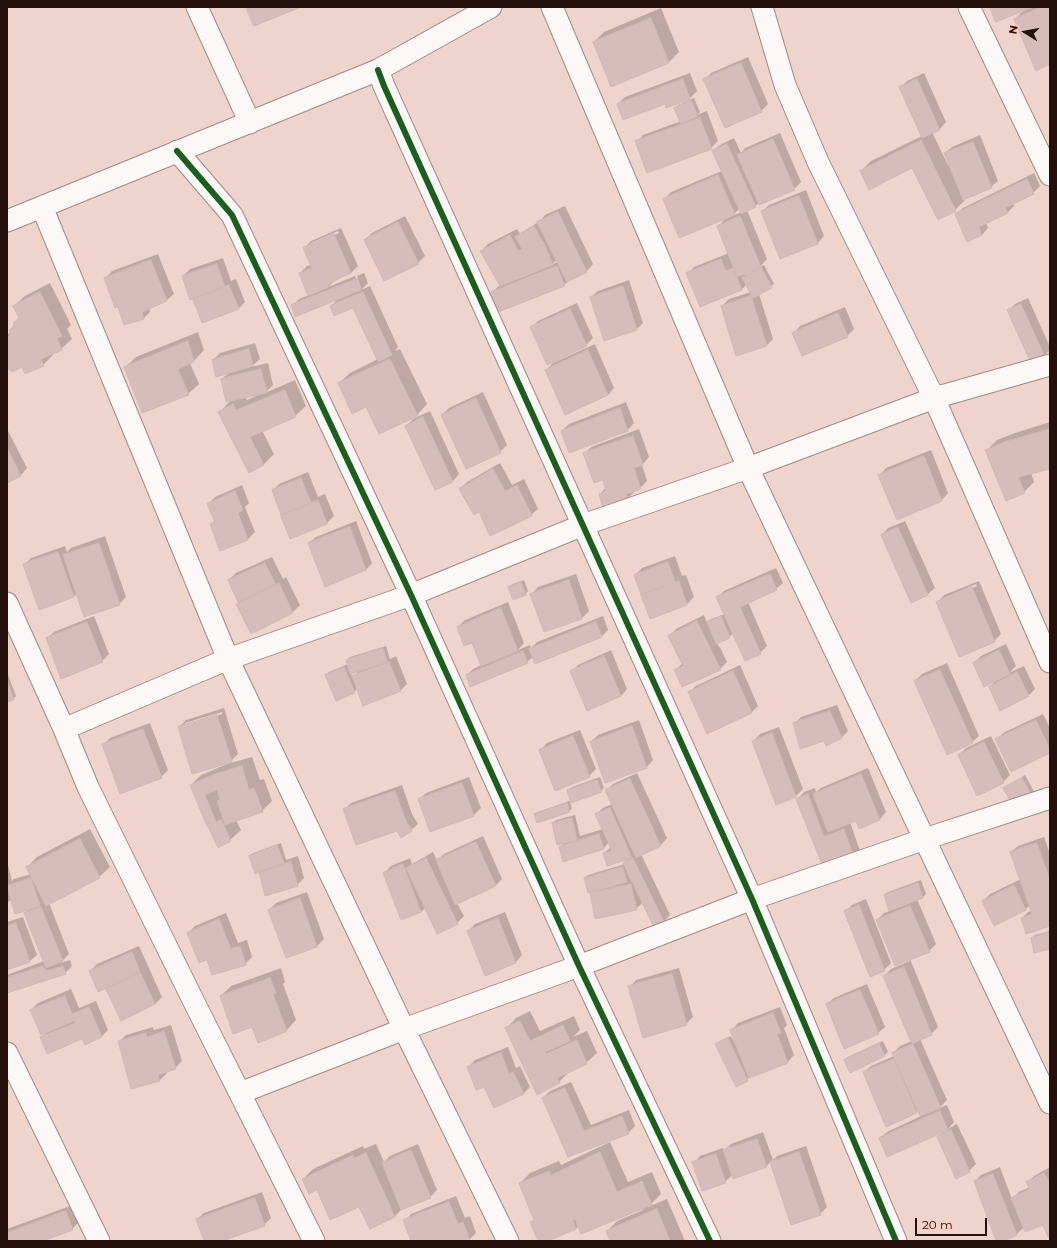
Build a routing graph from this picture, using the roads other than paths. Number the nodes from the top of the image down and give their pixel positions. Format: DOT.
graph roads {
  1 [pos="197,7"];
  2 [pos="492,7"];
  3 [pos="552,7"];
  4 [pos="762,7"];
  5 [pos="969,7"];
  6 [pos="378,70"];
  7 [pos="250,123"];
  8 [pos="177,151"];
  9 [pos="1050,175"];
  10 [pos="42,207"];
  11 [pos="7,221"];
  12 [pos="1050,365"];
  13 [pos="934,398"];
  14 [pos="748,468"];
  15 [pos="583,524"];
  16 [pos="411,595"];
  17 [pos="7,603"];
  18 [pos="228,659"];
  19 [pos="1050,662"];
  20 [pos="64,729"];
  21 [pos="1050,798"];
  22 [pos="925,838"];
  23 [pos="752,899"];
  24 [pos="579,966"];
  25 [pos="404,1028"];
  26 [pos="7,1053"];
  27 [pos="240,1093"];
  28 [pos="1050,1103"];
  29 [pos="99,1241"];
  30 [pos="314,1241"];
  31 [pos="508,1241"];
  32 [pos="710,1241"];
  33 [pos="896,1241"];
  1 -- 7 [label="street"];
  2 -- 6 [label="street"];
  3 -- 14 [label="street"];
  4 -- 13 [label="street"];
  5 -- 9 [label="street"];
  6 -- 7 [label="street"];
  6 -- 15 [label="street"];
  7 -- 8 [label="street"];
  8 -- 10 [label="street"];
  8 -- 16 [label="street"];
  10 -- 11 [label="street"];
  10 -- 18 [label="street"];
  12 -- 13 [label="street"];
  13 -- 14 [label="street"];
  13 -- 19 [label="street"];
  14 -- 15 [label="street"];
  14 -- 22 [label="street"];
  15 -- 16 [label="street"];
  15 -- 23 [label="street"];
  16 -- 18 [label="street"];
  16 -- 24 [label="street"];
  17 -- 20 [label="street"];
  18 -- 20 [label="street"];
  18 -- 25 [label="street"];
  20 -- 27 [label="street"];
  21 -- 22 [label="street"];
  22 -- 23 [label="street"];
  22 -- 28 [label="street"];
  23 -- 24 [label="street"];
  23 -- 33 [label="street"];
  24 -- 25 [label="street"];
  24 -- 32 [label="street"];
  25 -- 27 [label="street"];
  25 -- 31 [label="street"];
  26 -- 29 [label="street"];
  27 -- 30 [label="street"];
}
